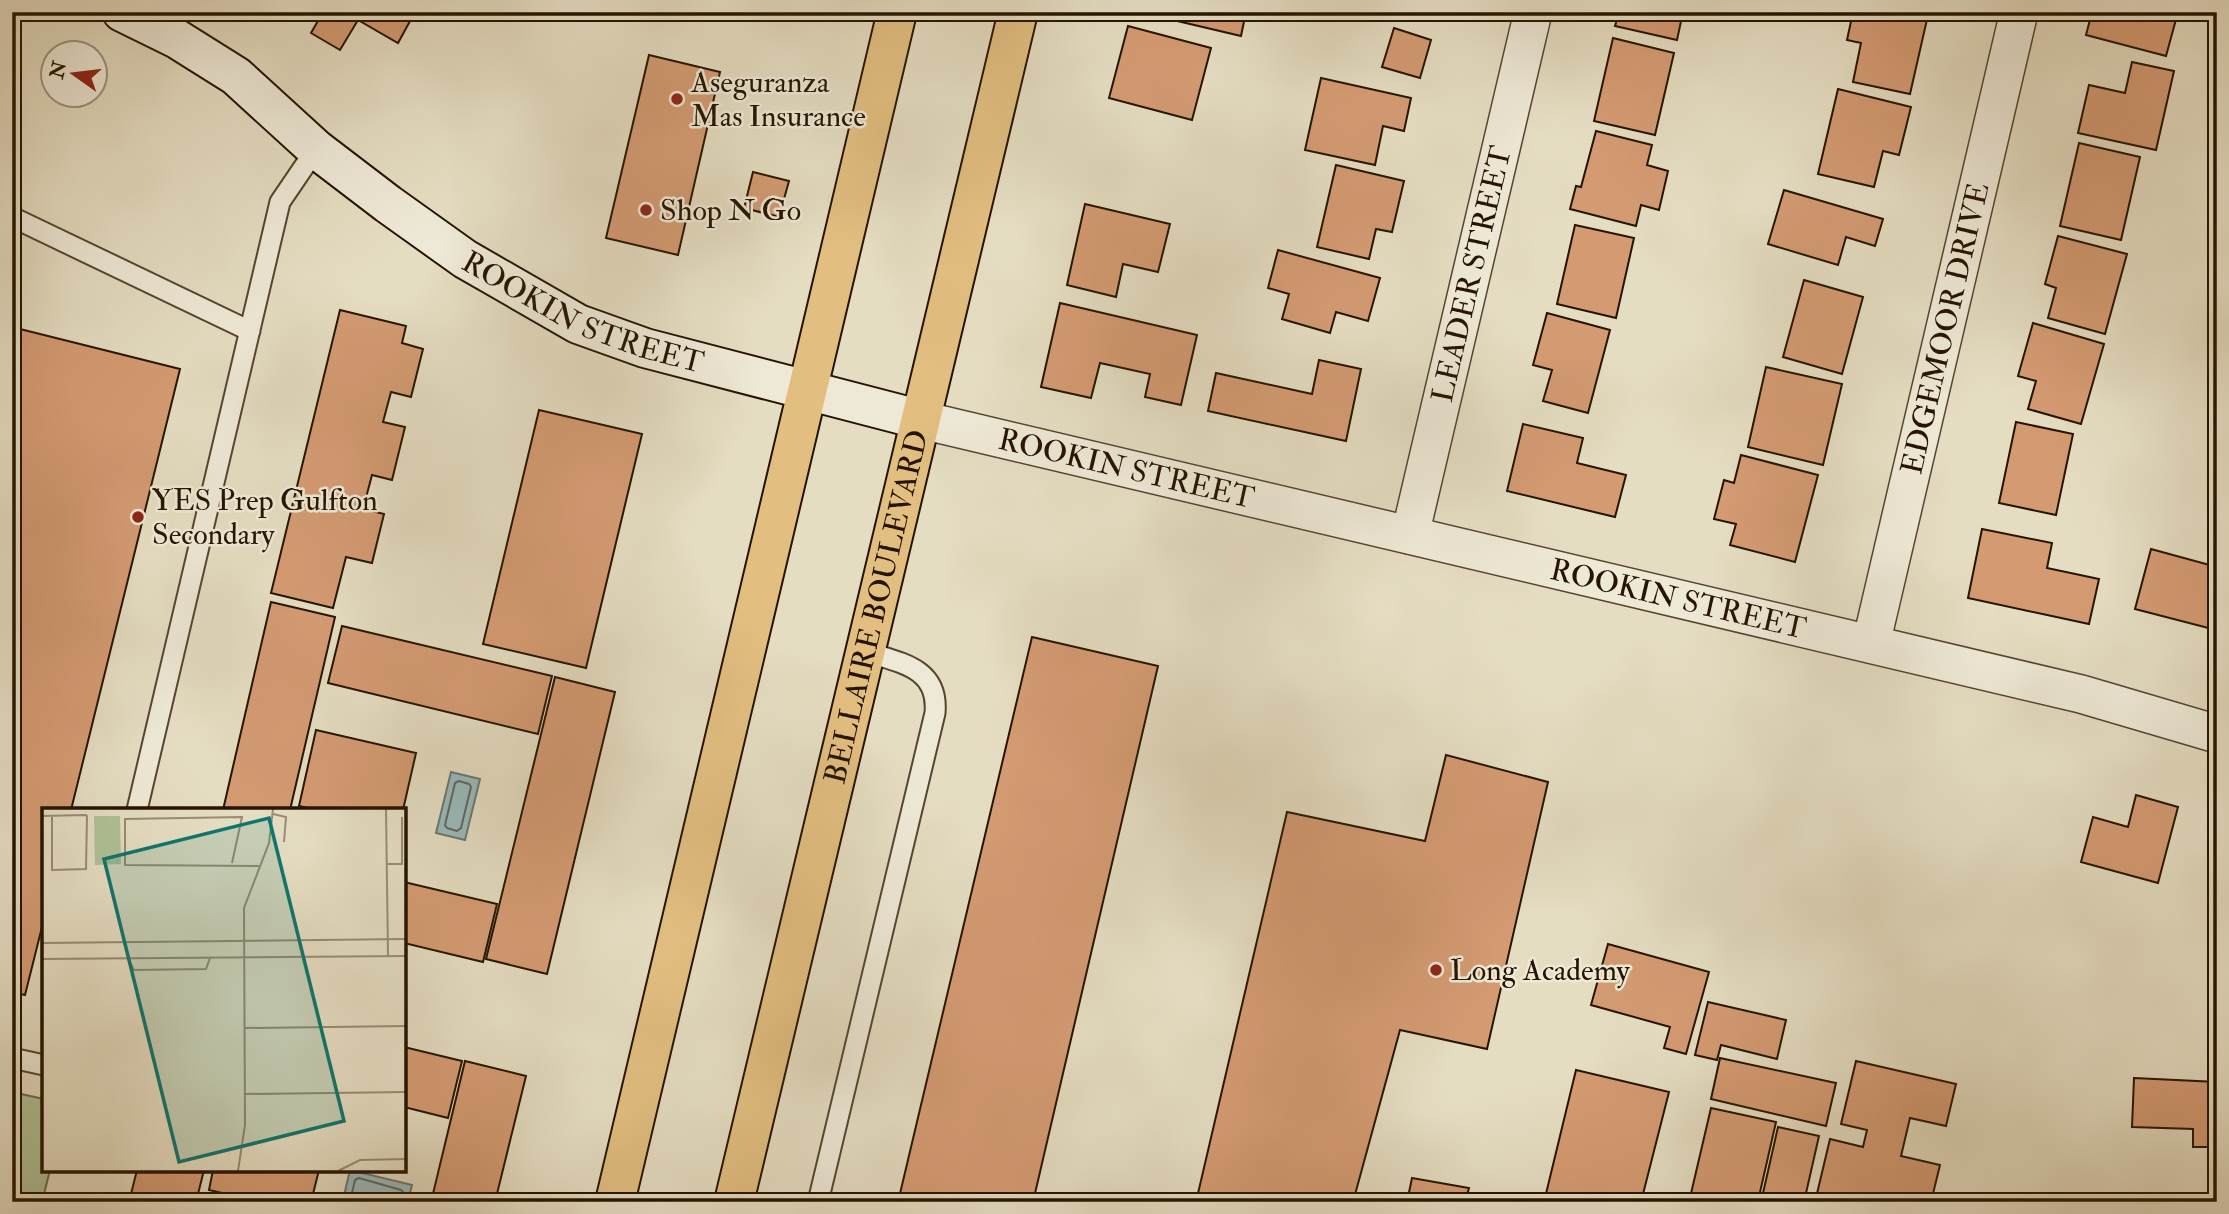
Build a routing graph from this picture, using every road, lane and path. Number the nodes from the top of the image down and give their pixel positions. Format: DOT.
graph roads {
  1 [pos="122,12"];
  2 [pos="897,12"];
  3 [pos="1018,12"];
  4 [pos="1533,12"];
  5 [pos="2019,12"];
  6 [pos="316,149"];
  7 [pos="12,218"];
  8 [pos="250,331"];
  9 [pos="807,391"];
  10 [pos="922,420"];
  11 [pos="1409,536"];
  12 [pos="1871,644"];
  13 [pos="867,652"];
  14 [pos="2217,734"];
  15 [pos="137,808"];
  16 [pos="12,1058"];
  17 [pos="42,1065"];
  18 [pos="615,1202"];
  19 [pos="734,1202"];
  20 [pos="818,1202"];
  1 -- 6 [label="street, ROOKIN STREET"];
  2 -- 9 [label="main road"];
  3 -- 10 [label="main road, BELLAIRE BOULEVARD"];
  4 -- 11 [label="street, LEADER STREET"];
  5 -- 12 [label="street, EDGEMOOR DRIVE"];
  6 -- 8 [label="lane"];
  6 -- 9 [label="street, ROOKIN STREET"];
  7 -- 8 [label="lane"];
  8 -- 15 [label="lane"];
  9 -- 10 [label="street, ROOKIN STREET"];
  9 -- 18 [label="main road"];
  10 -- 11 [label="street, ROOKIN STREET"];
  10 -- 13 [label="main road, BELLAIRE BOULEVARD"];
  11 -- 12 [label="street, ROOKIN STREET"];
  12 -- 14 [label="street, ROOKIN STREET"];
  13 -- 19 [label="main road, BELLAIRE BOULEVARD"];
  13 -- 20 [label="lane"];
  16 -- 17 [label="lane"];
}
